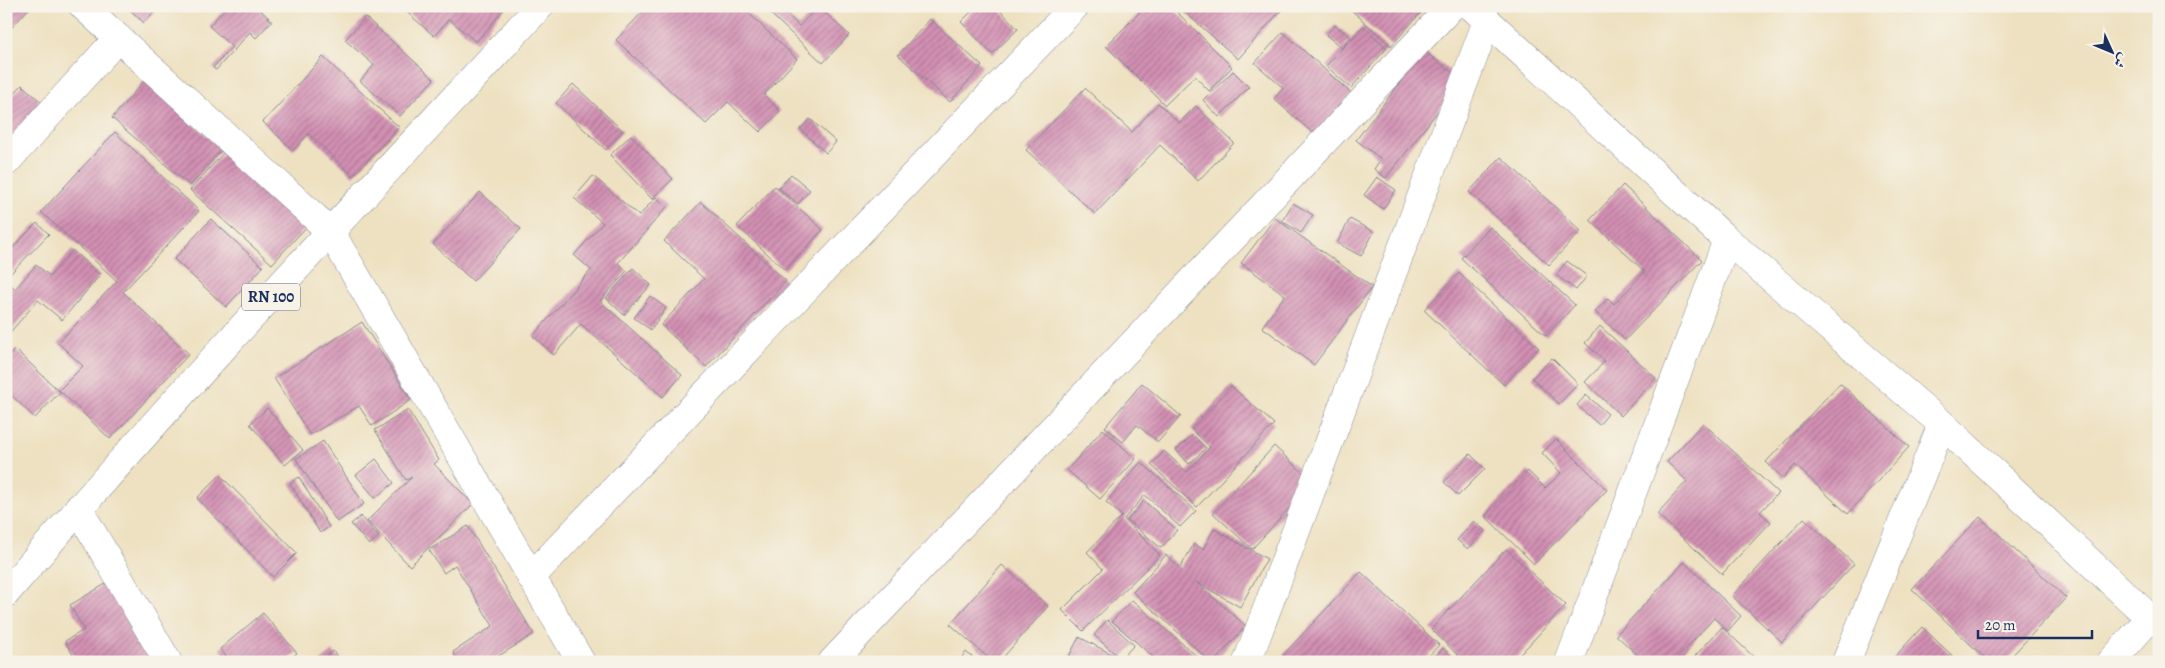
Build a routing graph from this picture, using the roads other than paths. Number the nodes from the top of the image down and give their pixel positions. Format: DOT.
graph roads {
  1 [pos="83,6"];
  2 [pos="540,6"];
  3 [pos="1075,6"];
  4 [pos="1452,6"];
  5 [pos="1479,14"];
  6 [pos="118,38"];
  7 [pos="6,162"];
  8 [pos="330,231"];
  9 [pos="1727,240"];
  10 [pos="1942,424"];
  11 [pos="78,508"];
  12 [pos="531,577"];
  13 [pos="6,593"];
  14 [pos="2154,622"];
  15 [pos="168,662"];
  16 [pos="581,662"];
  17 [pos="832,662"];
  18 [pos="1246,662"];
  19 [pos="1569,662"];
  20 [pos="1846,662"];
  21 [pos="2111,662"];
  1 -- 6 [label="street"];
  2 -- 8 [label="street, RN 100"];
  3 -- 12 [label="street"];
  4 -- 17 [label="street"];
  5 -- 9 [label="street"];
  5 -- 18 [label="street"];
  6 -- 7 [label="street"];
  6 -- 8 [label="street"];
  8 -- 11 [label="street, RN 100"];
  8 -- 12 [label="street"];
  9 -- 10 [label="street"];
  9 -- 19 [label="street"];
  10 -- 14 [label="street"];
  10 -- 20 [label="street"];
  11 -- 13 [label="street, RN 100"];
  11 -- 15 [label="street"];
  12 -- 16 [label="street"];
  14 -- 21 [label="street"];
}
